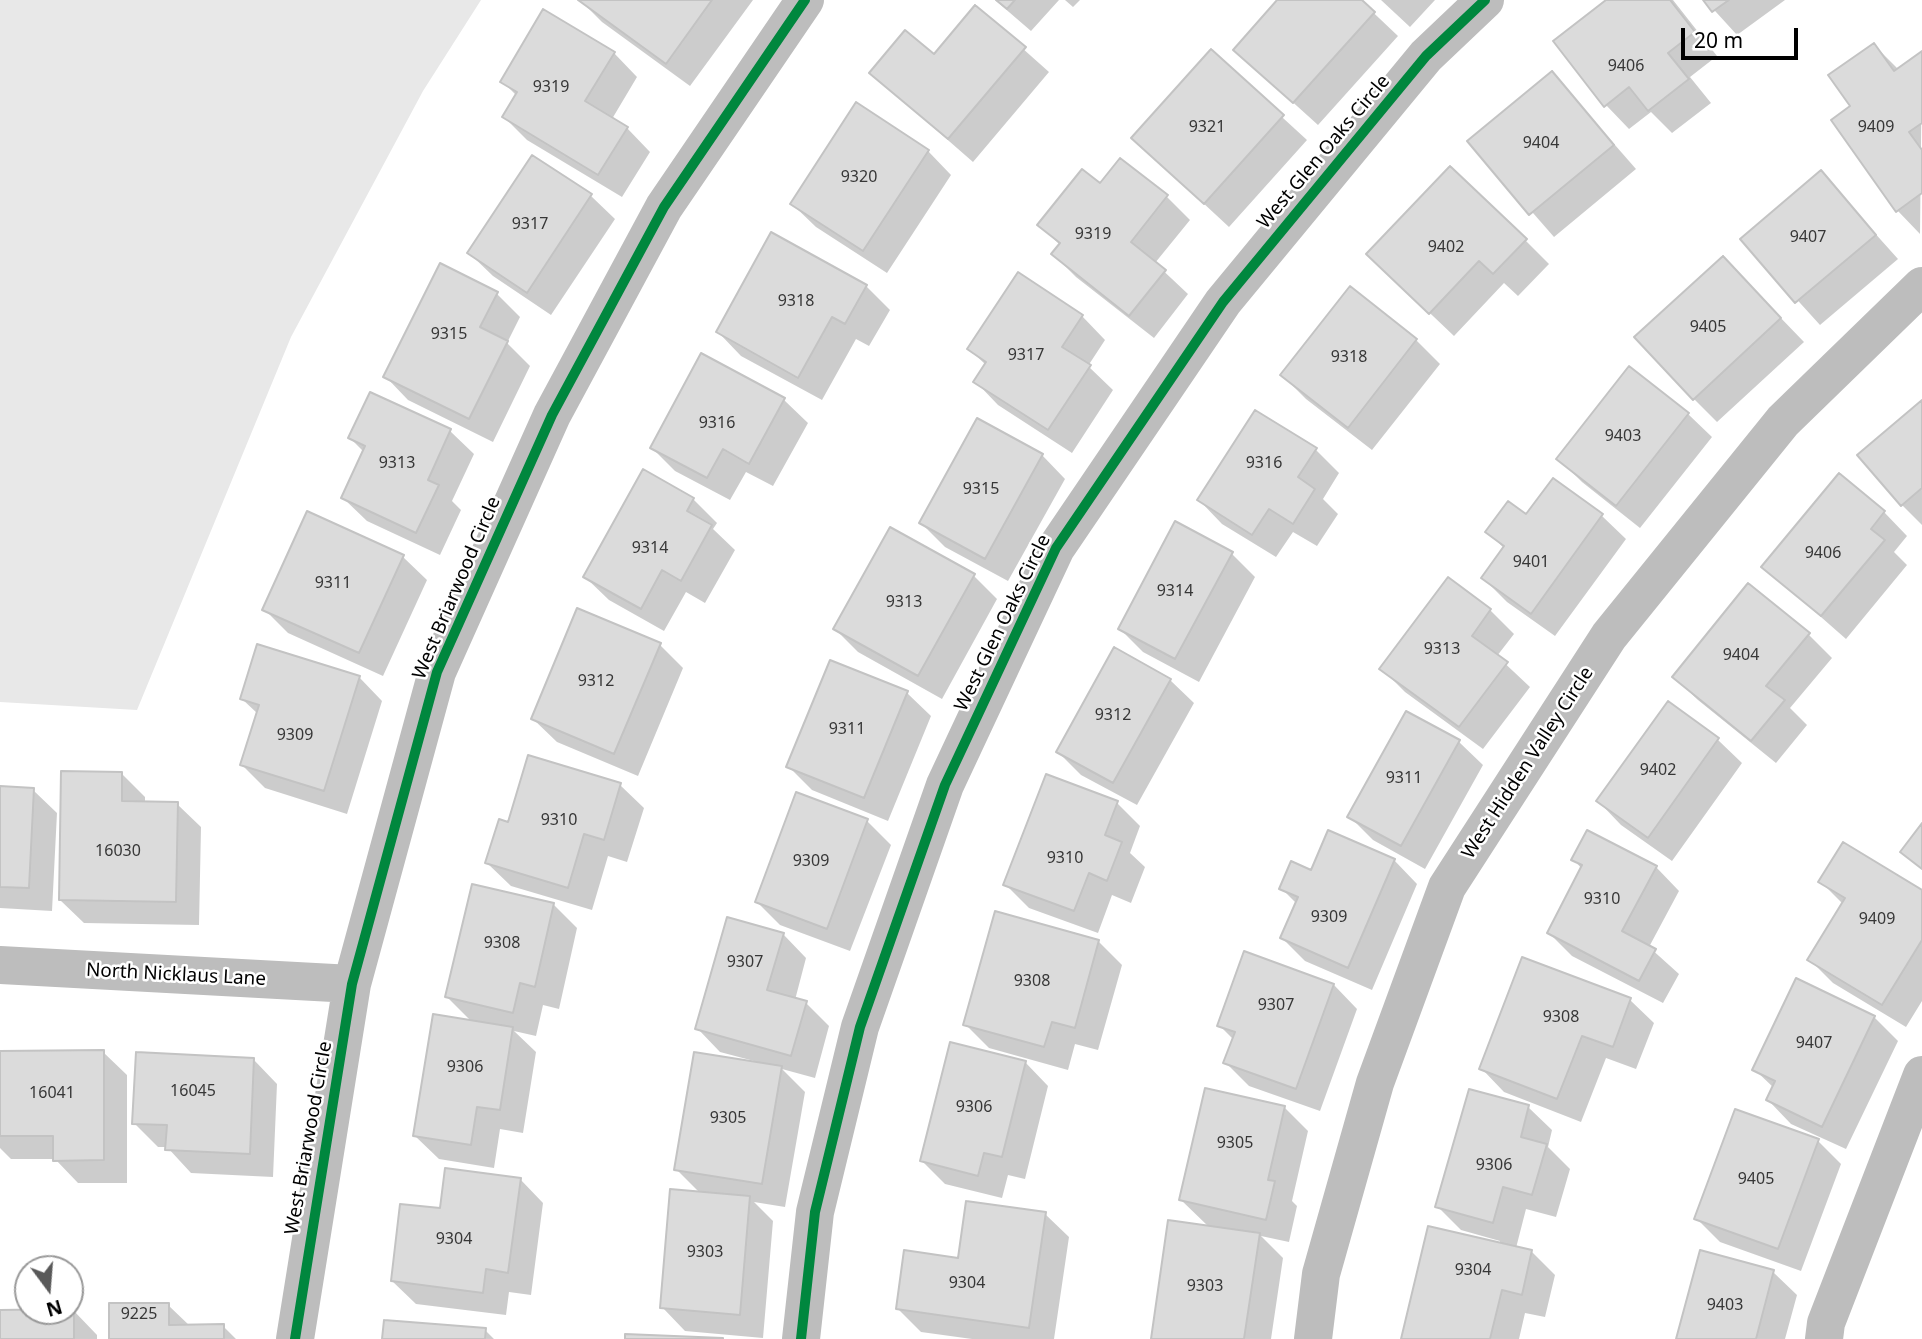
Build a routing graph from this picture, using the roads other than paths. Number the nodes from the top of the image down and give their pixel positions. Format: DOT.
graph roads {
  1 [pos="805,0"];
  2 [pos="1485,0"];
  3 [pos="1922,286"];
  4 [pos="0,965"];
  5 [pos="352,984"];
  6 [pos="1922,1075"];
  7 [pos="295,1339"];
  8 [pos="801,1339"];
  9 [pos="1313,1339"];
  10 [pos="1824,1339"];
  1 -- 5 [label="street, West Briarwood Circle"];
  2 -- 8 [label="street, West Glen Oaks Circle"];
  3 -- 9 [label="street, West Hidden Valley Circle"];
  4 -- 5 [label="street, North Nicklaus Lane"];
  5 -- 7 [label="street, West Briarwood Circle"];
  6 -- 10 [label="street"];
}
